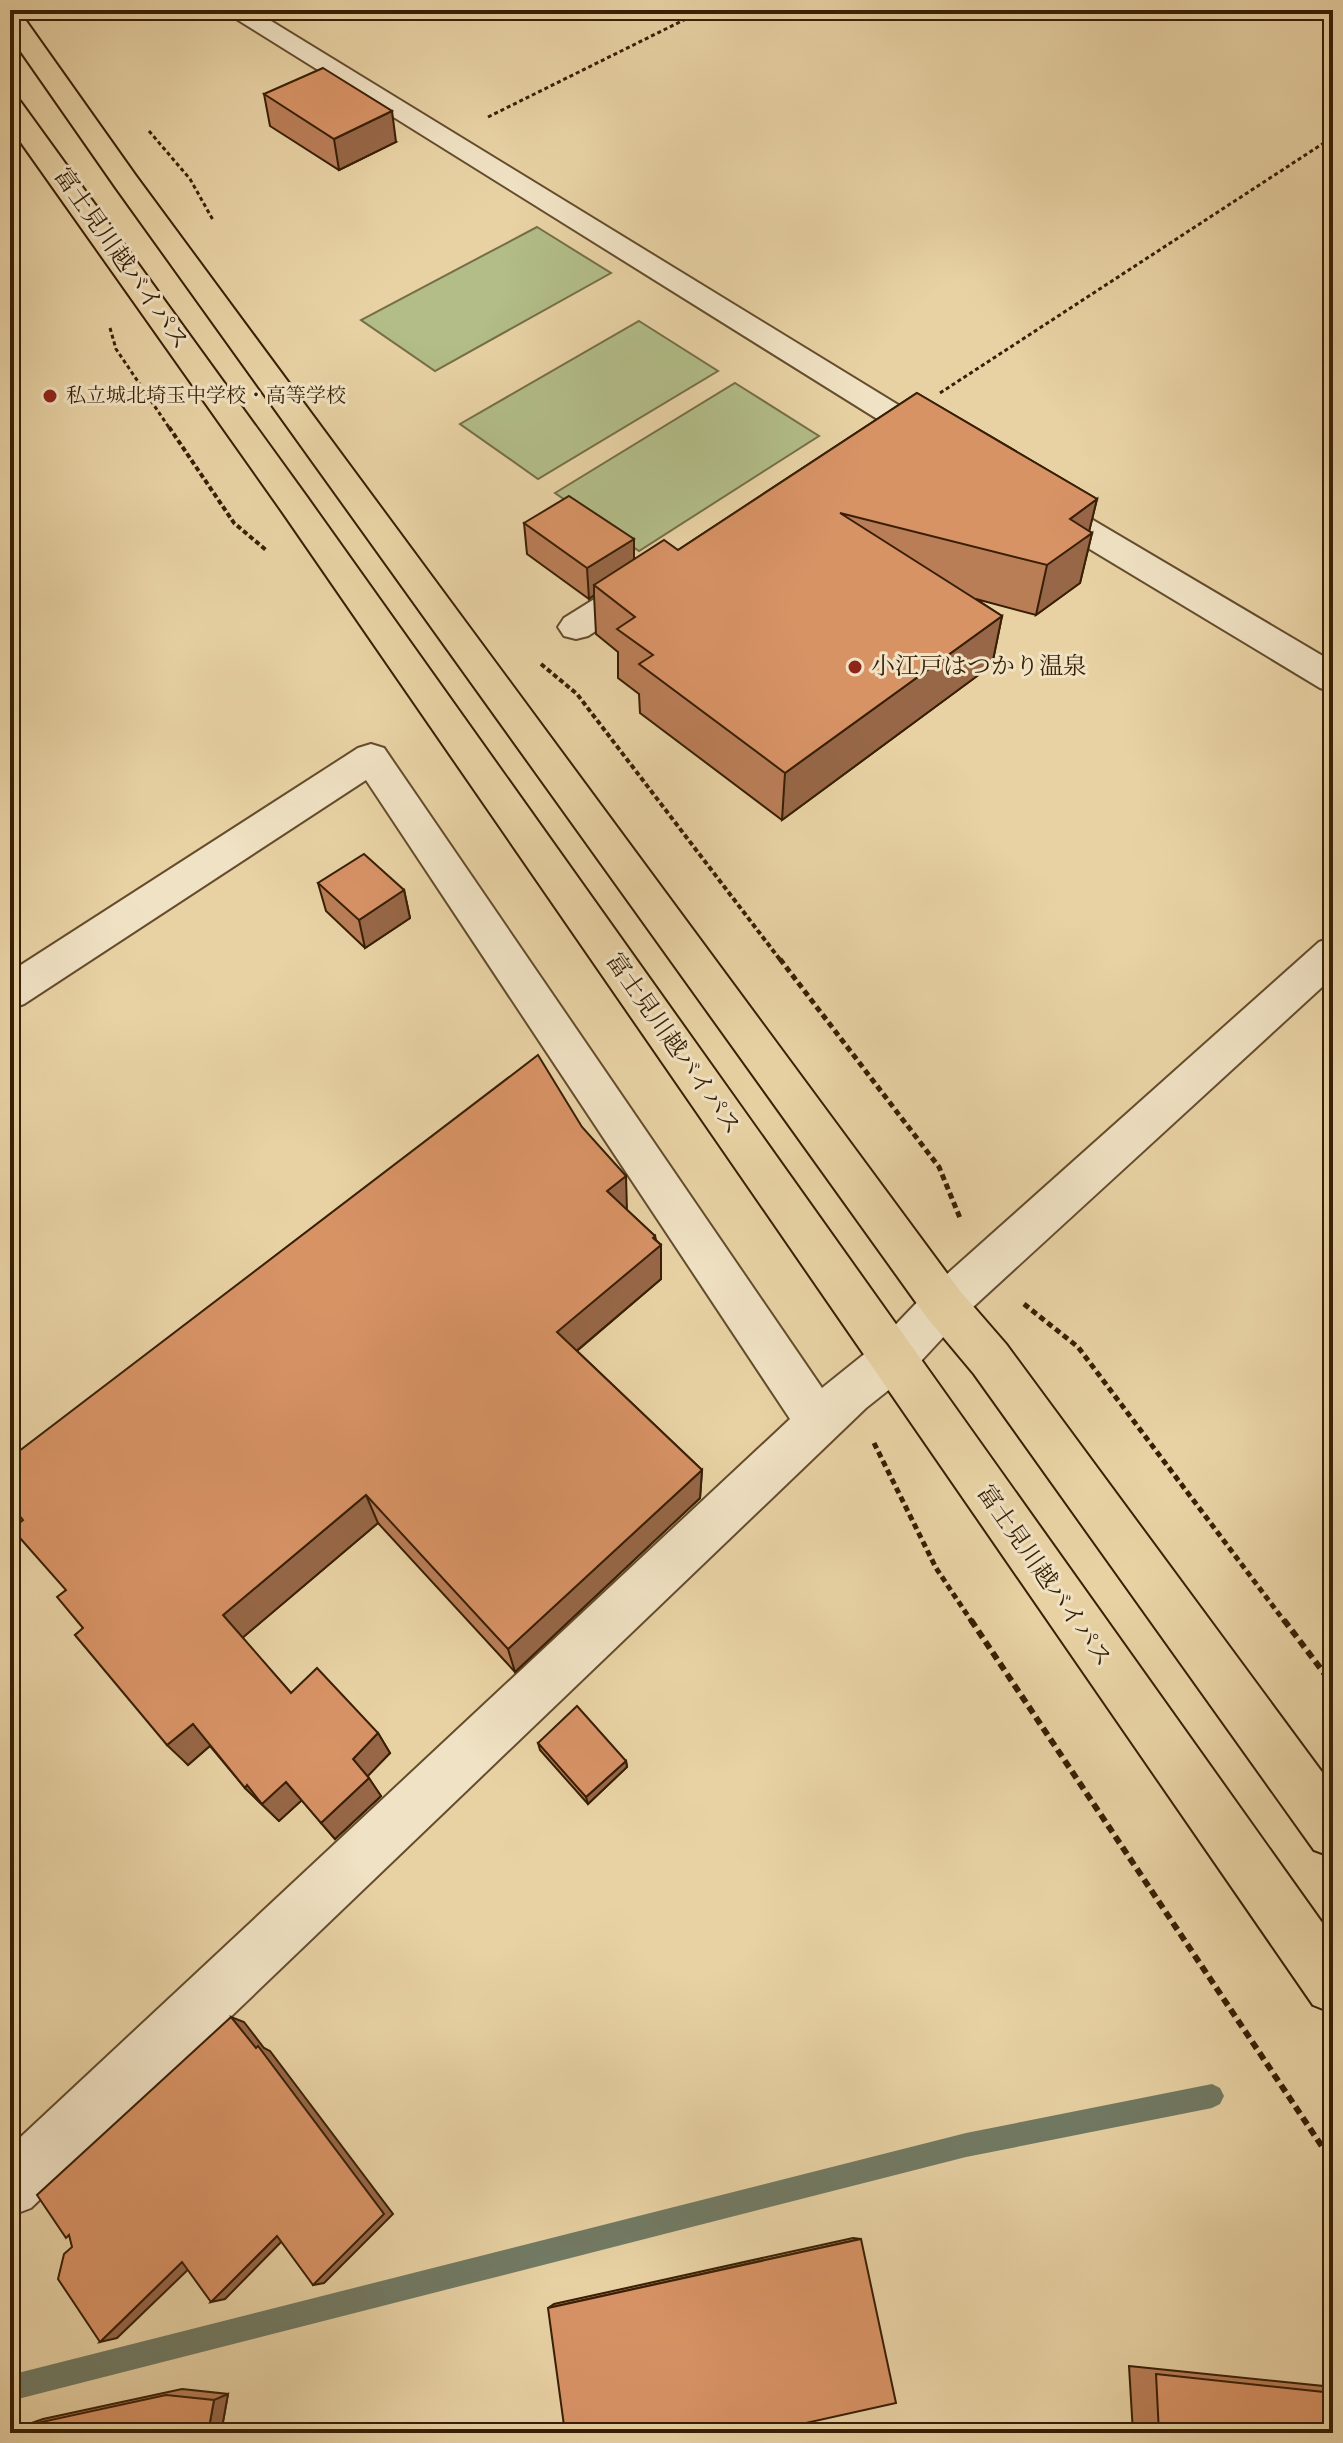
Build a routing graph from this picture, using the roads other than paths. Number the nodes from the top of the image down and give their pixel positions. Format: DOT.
graph roads {
  1 [pos="235,10"];
  2 [pos="10,17"];
  3 [pos="10,107"];
  4 [pos="965,459"];
  5 [pos="1018,491"];
  6 [pos="670,567"];
  7 [pos="576,627"];
  8 [pos="1333,679"];
  9 [pos="1333,953"];
  10 [pos="10,993"];
  11 [pos="944,1305"];
  12 [pos="894,1358"];
  13 [pos="819,1423"];
  14 [pos="1333,1831"];
  15 [pos="1333,1985"];
  16 [pos="10,2187"];
  1 -- 4 [label="street"];
  2 -- 11 [label="highway, 富士見川越バイパス"];
  3 -- 12 [label="highway, 富士見川越バイパス"];
  5 -- 8 [label="street"];
  6 -- 7 [label="street"];
  9 -- 11 [label="street"];
  10 -- 13 [label="street"];
  11 -- 12 [label="street"];
  11 -- 14 [label="highway, 富士見川越バイパス"];
  12 -- 13 [label="street"];
  12 -- 15 [label="highway, 富士見川越バイパス"];
  13 -- 16 [label="street"];
}
